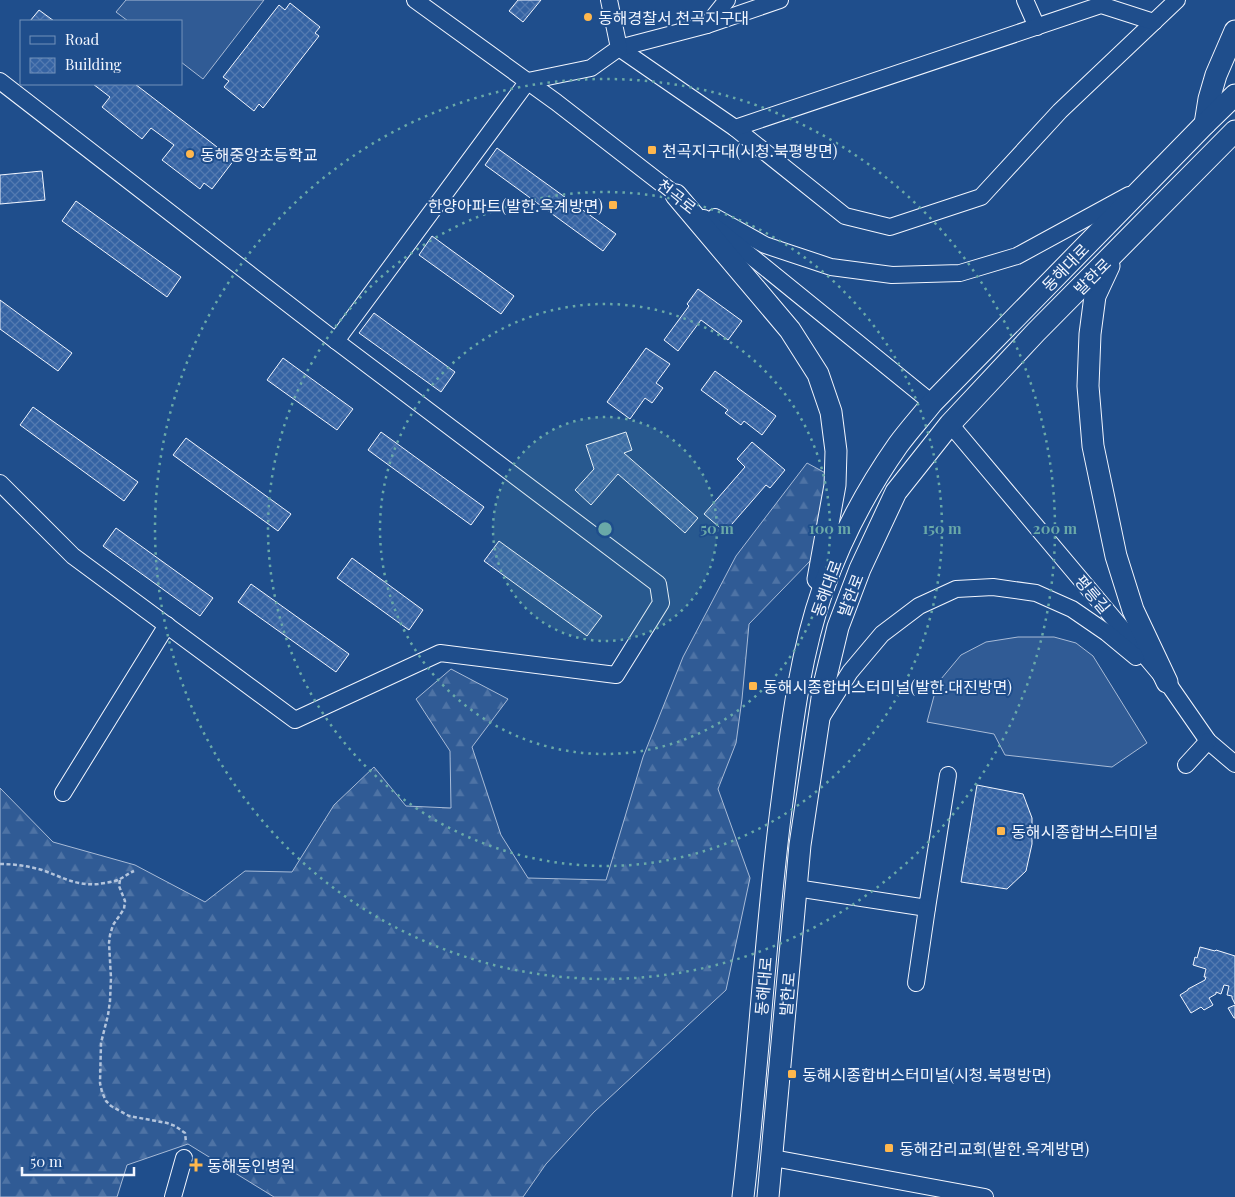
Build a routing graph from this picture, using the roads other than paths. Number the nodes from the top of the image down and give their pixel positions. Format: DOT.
graph roads {
  1 [pos="415,0"];
  2 [pos="609,0"];
  3 [pos="727,0"];
  4 [pos="780,0"];
  5 [pos="1025,0"];
  6 [pos="1177,0"];
  7 [pos="1154,22"];
  8 [pos="707,24"];
  9 [pos="1037,27"];
  10 [pos="1235,31"];
  11 [pos="619,48"];
  12 [pos="0,81"];
  13 [pos="528,81"];
  14 [pos="1235,95"];
  15 [pos="1205,124"];
  16 [pos="735,128"];
  17 [pos="1235,131"];
  18 [pos="1142,188"];
  19 [pos="676,195"];
  20 [pos="1114,253"];
  21 [pos="336,341"];
  22 [pos="932,402"];
  23 [pos="950,424"];
  24 [pos="0,483"];
  25 [pos="167,625"];
  26 [pos="805,651"];
  27 [pos="1167,682"];
  28 [pos="818,722"];
  29 [pos="1208,741"];
  30 [pos="1235,764"];
  31 [pos="1186,765"];
  32 [pos="948,775"];
  33 [pos="63,793"];
  34 [pos="796,888"];
  35 [pos="927,908"];
  36 [pos="916,984"];
  37 [pos="748,1154"];
  38 [pos="184,1158"];
  39 [pos="773,1158"];
  40 [pos="173,1197"];
  41 [pos="743,1197"];
  42 [pos="768,1197"];
  43 [pos="984,1197"];
  1 -- 13 [label="street, 천곡로"];
  2 -- 11 [label="street"];
  3 -- 8 [label="street"];
  4 -- 8 [label="street"];
  5 -- 9 [label="street"];
  6 -- 7 [label="street"];
  7 -- 9 [label="street"];
  7 -- 16 [label="street"];
  8 -- 11 [label="street"];
  9 -- 16 [label="street"];
  10 -- 15 [label="main road"];
  11 -- 13 [label="street"];
  11 -- 16 [label="street"];
  12 -- 21 [label="street"];
  13 -- 19 [label="street, 천곡로"];
  13 -- 21 [label="street"];
  14 -- 15 [label="main road, 동해대로"];
  15 -- 18 [label="main road, 동해대로"];
  17 -- 20 [label="main road, 발한로"];
  18 -- 19 [label="street"];
  18 -- 22 [label="main road, 동해대로"];
  19 -- 22 [label="street, 천곡로"];
  19 -- 26 [label="main road"];
  20 -- 23 [label="main road, 발한로"];
  20 -- 27 [label="main road"];
  21 -- 25 [label="street"];
  22 -- 23 [label="main road"];
  22 -- 26 [label="main road, 동해대로"];
  23 -- 27 [label="street, 평릉길"];
  23 -- 28 [label="main road, 발한로"];
  24 -- 25 [label="street"];
  25 -- 33 [label="street"];
  26 -- 37 [label="main road, 동해대로"];
  27 -- 28 [label="street"];
  27 -- 29 [label="street, 평릉길"];
  28 -- 34 [label="main road, 발한로"];
  29 -- 30 [label="street, 평릉길"];
  29 -- 31 [label="street"];
  32 -- 35 [label="street"];
  34 -- 35 [label="street"];
  34 -- 39 [label="main road, 발한로"];
  35 -- 36 [label="street"];
  37 -- 39 [label="main road"];
  37 -- 41 [label="main road, 동해대로"];
  38 -- 40 [label="street"];
  39 -- 42 [label="main road, 발한로"];
  39 -- 43 [label="street"];
}
